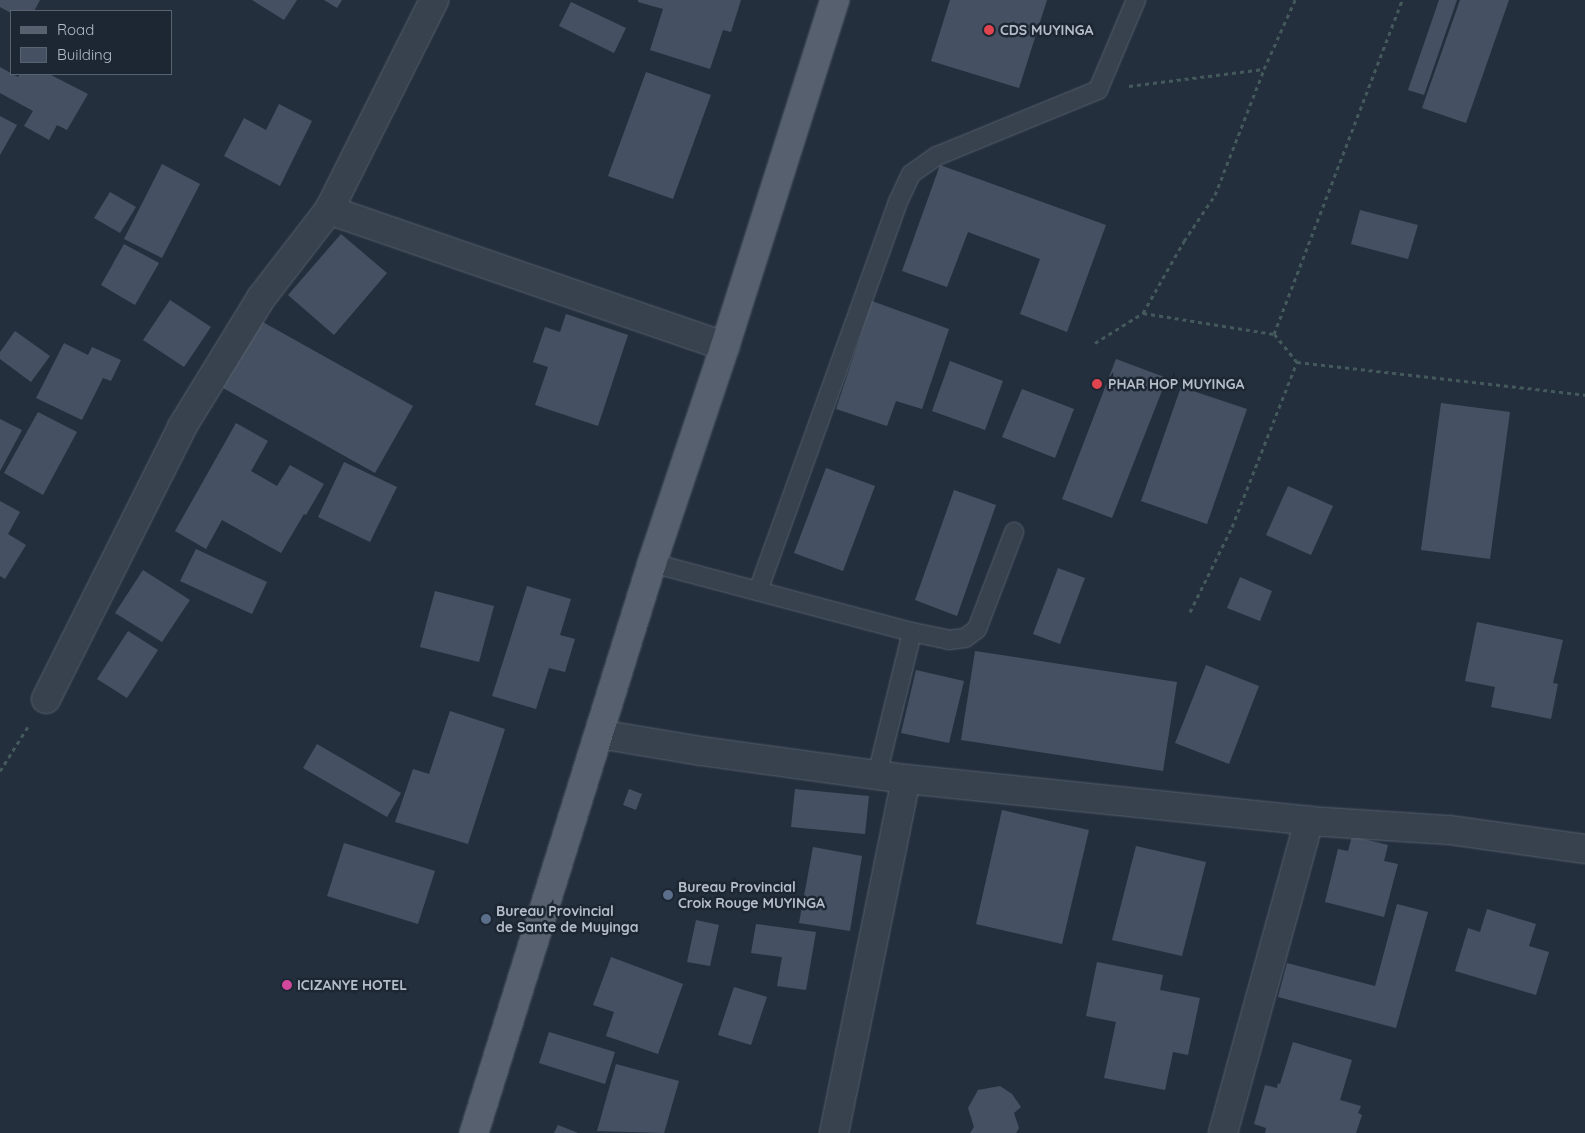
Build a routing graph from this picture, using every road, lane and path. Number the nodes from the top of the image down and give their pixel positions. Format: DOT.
graph roads {
  1 [pos="434,0"];
  2 [pos="835,0"];
  3 [pos="1136,0"];
  4 [pos="1295,0"];
  5 [pos="1402,0"];
  6 [pos="1264,69"];
  7 [pos="1098,90"];
  8 [pos="329,210"];
  9 [pos="1143,313"];
  10 [pos="1274,334"];
  11 [pos="1095,343"];
  12 [pos="725,346"];
  13 [pos="1297,362"];
  14 [pos="1585,396"];
  15 [pos="1014,532"];
  16 [pos="652,563"];
  17 [pos="758,591"];
  18 [pos="1190,612"];
  19 [pos="912,632"];
  20 [pos="46,699"];
  21 [pos="599,734"];
  22 [pos="0,771"];
  23 [pos="876,775"];
  24 [pos="906,779"];
  25 [pos="1309,821"];
  26 [pos="1585,848"];
  27 [pos="474,1133"];
  28 [pos="834,1133"];
  29 [pos="1223,1133"];
  1 -- 8 [label="street"];
  2 -- 12 [label="main road"];
  3 -- 7 [label="lane"];
  4 -- 6 [label="path"];
  5 -- 10 [label="path"];
  6 -- 7 [label="path"];
  6 -- 9 [label="path"];
  7 -- 17 [label="lane"];
  8 -- 12 [label="street"];
  8 -- 20 [label="street"];
  9 -- 10 [label="path"];
  9 -- 11 [label="path"];
  10 -- 13 [label="path"];
  12 -- 16 [label="main road"];
  13 -- 14 [label="path"];
  13 -- 18 [label="path"];
  15 -- 19 [label="lane"];
  16 -- 17 [label="lane"];
  16 -- 21 [label="main road"];
  17 -- 19 [label="lane"];
  19 -- 23 [label="lane"];
  20 -- 22 [label="path"];
  21 -- 23 [label="street"];
  21 -- 27 [label="main road"];
  23 -- 24 [label="street"];
  24 -- 25 [label="street"];
  24 -- 28 [label="street"];
  25 -- 26 [label="street"];
  25 -- 29 [label="street"];
}
